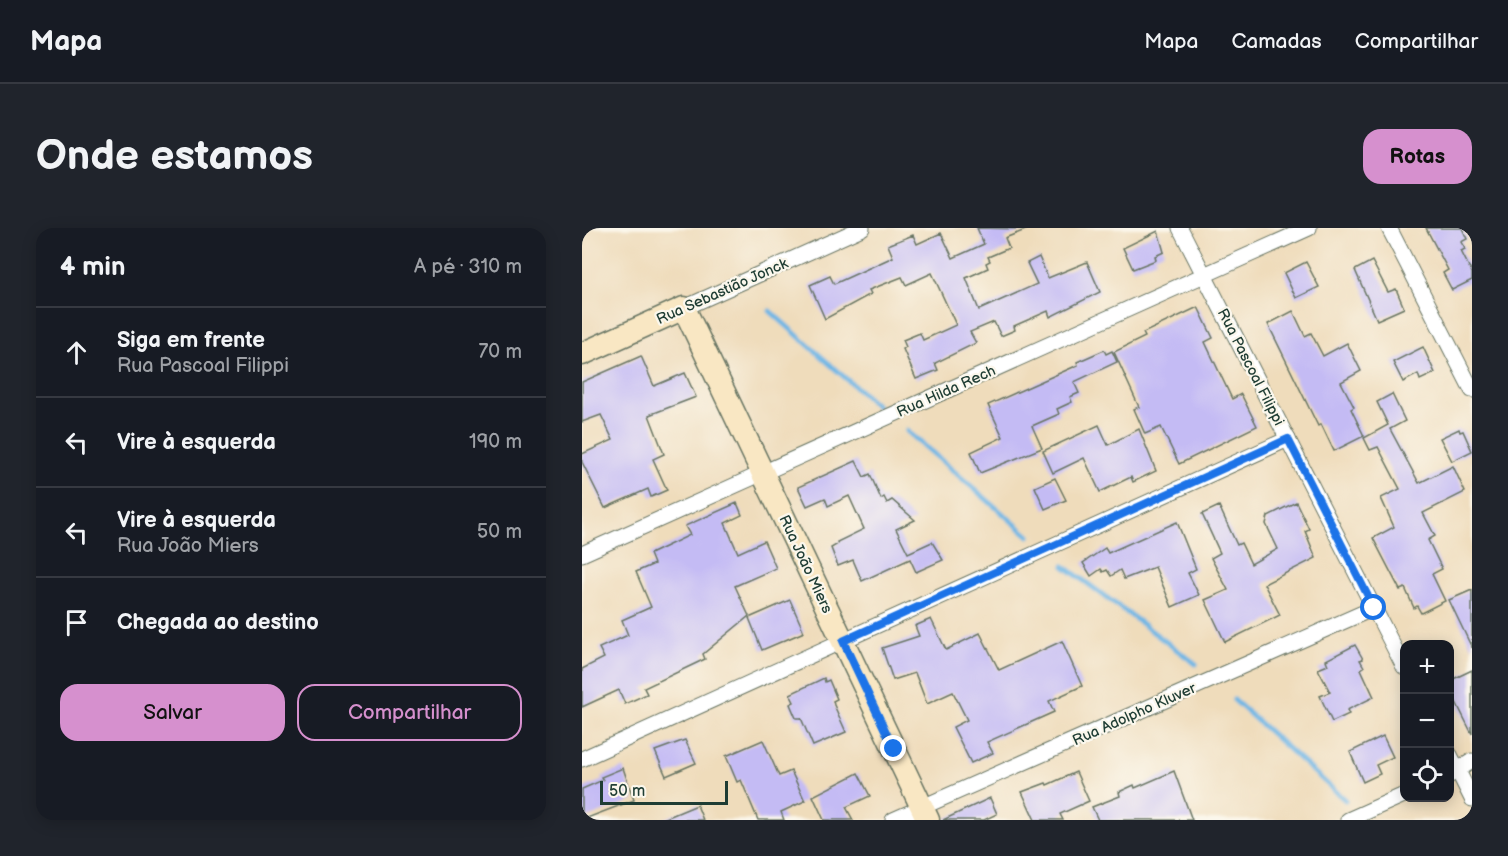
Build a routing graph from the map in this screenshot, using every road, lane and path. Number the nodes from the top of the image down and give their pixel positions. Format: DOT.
graph roads {
  1 [pos="862,228"];
  2 [pos="1180,228"];
  3 [pos="1309,228"];
  4 [pos="1389,228"];
  5 [pos="1204,276"];
  6 [pos="684,308"];
  7 [pos="582,354"];
  8 [pos="1472,390"];
  9 [pos="1288,439"];
  10 [pos="763,473"];
  11 [pos="582,554"];
  12 [pos="1374,608"];
  13 [pos="843,641"];
  14 [pos="1400,659"];
  15 [pos="582,759"];
  16 [pos="1472,761"];
  17 [pos="1454,773"];
  18 [pos="1400,797"];
  19 [pos="1472,799"];
  20 [pos="925,814"];
  21 [pos="893,820"];
  22 [pos="1348,820"];
  1 -- 6 [label="street, Rua Sebastião Jonck"];
  2 -- 5 [label="street, Rua Pascoal Filippi"];
  3 -- 5 [label="street, Rua Hilda Rech"];
  4 -- 8 [label="street"];
  5 -- 9 [label="street, Rua Pascoal Filippi"];
  5 -- 10 [label="street, Rua Hilda Rech"];
  6 -- 7 [label="street, Rua Sebastião Jonck"];
  6 -- 10 [label="street, Rua João Miers"];
  9 -- 12 [label="street, Rua Pascoal Filippi"];
  9 -- 13 [label="street"];
  10 -- 11 [label="street, Rua Hilda Rech"];
  10 -- 13 [label="street, Rua João Miers"];
  12 -- 14 [label="street, Rua Pascoal Filippi"];
  12 -- 20 [label="street, Rua Adolpho Kluver"];
  13 -- 15 [label="street"];
  13 -- 20 [label="street, Rua João Miers"];
  16 -- 17 [label="street"];
  17 -- 19 [label="street"];
  18 -- 22 [label="street"];
  20 -- 21 [label="street, Rua Adolpho Kluver"];
}
